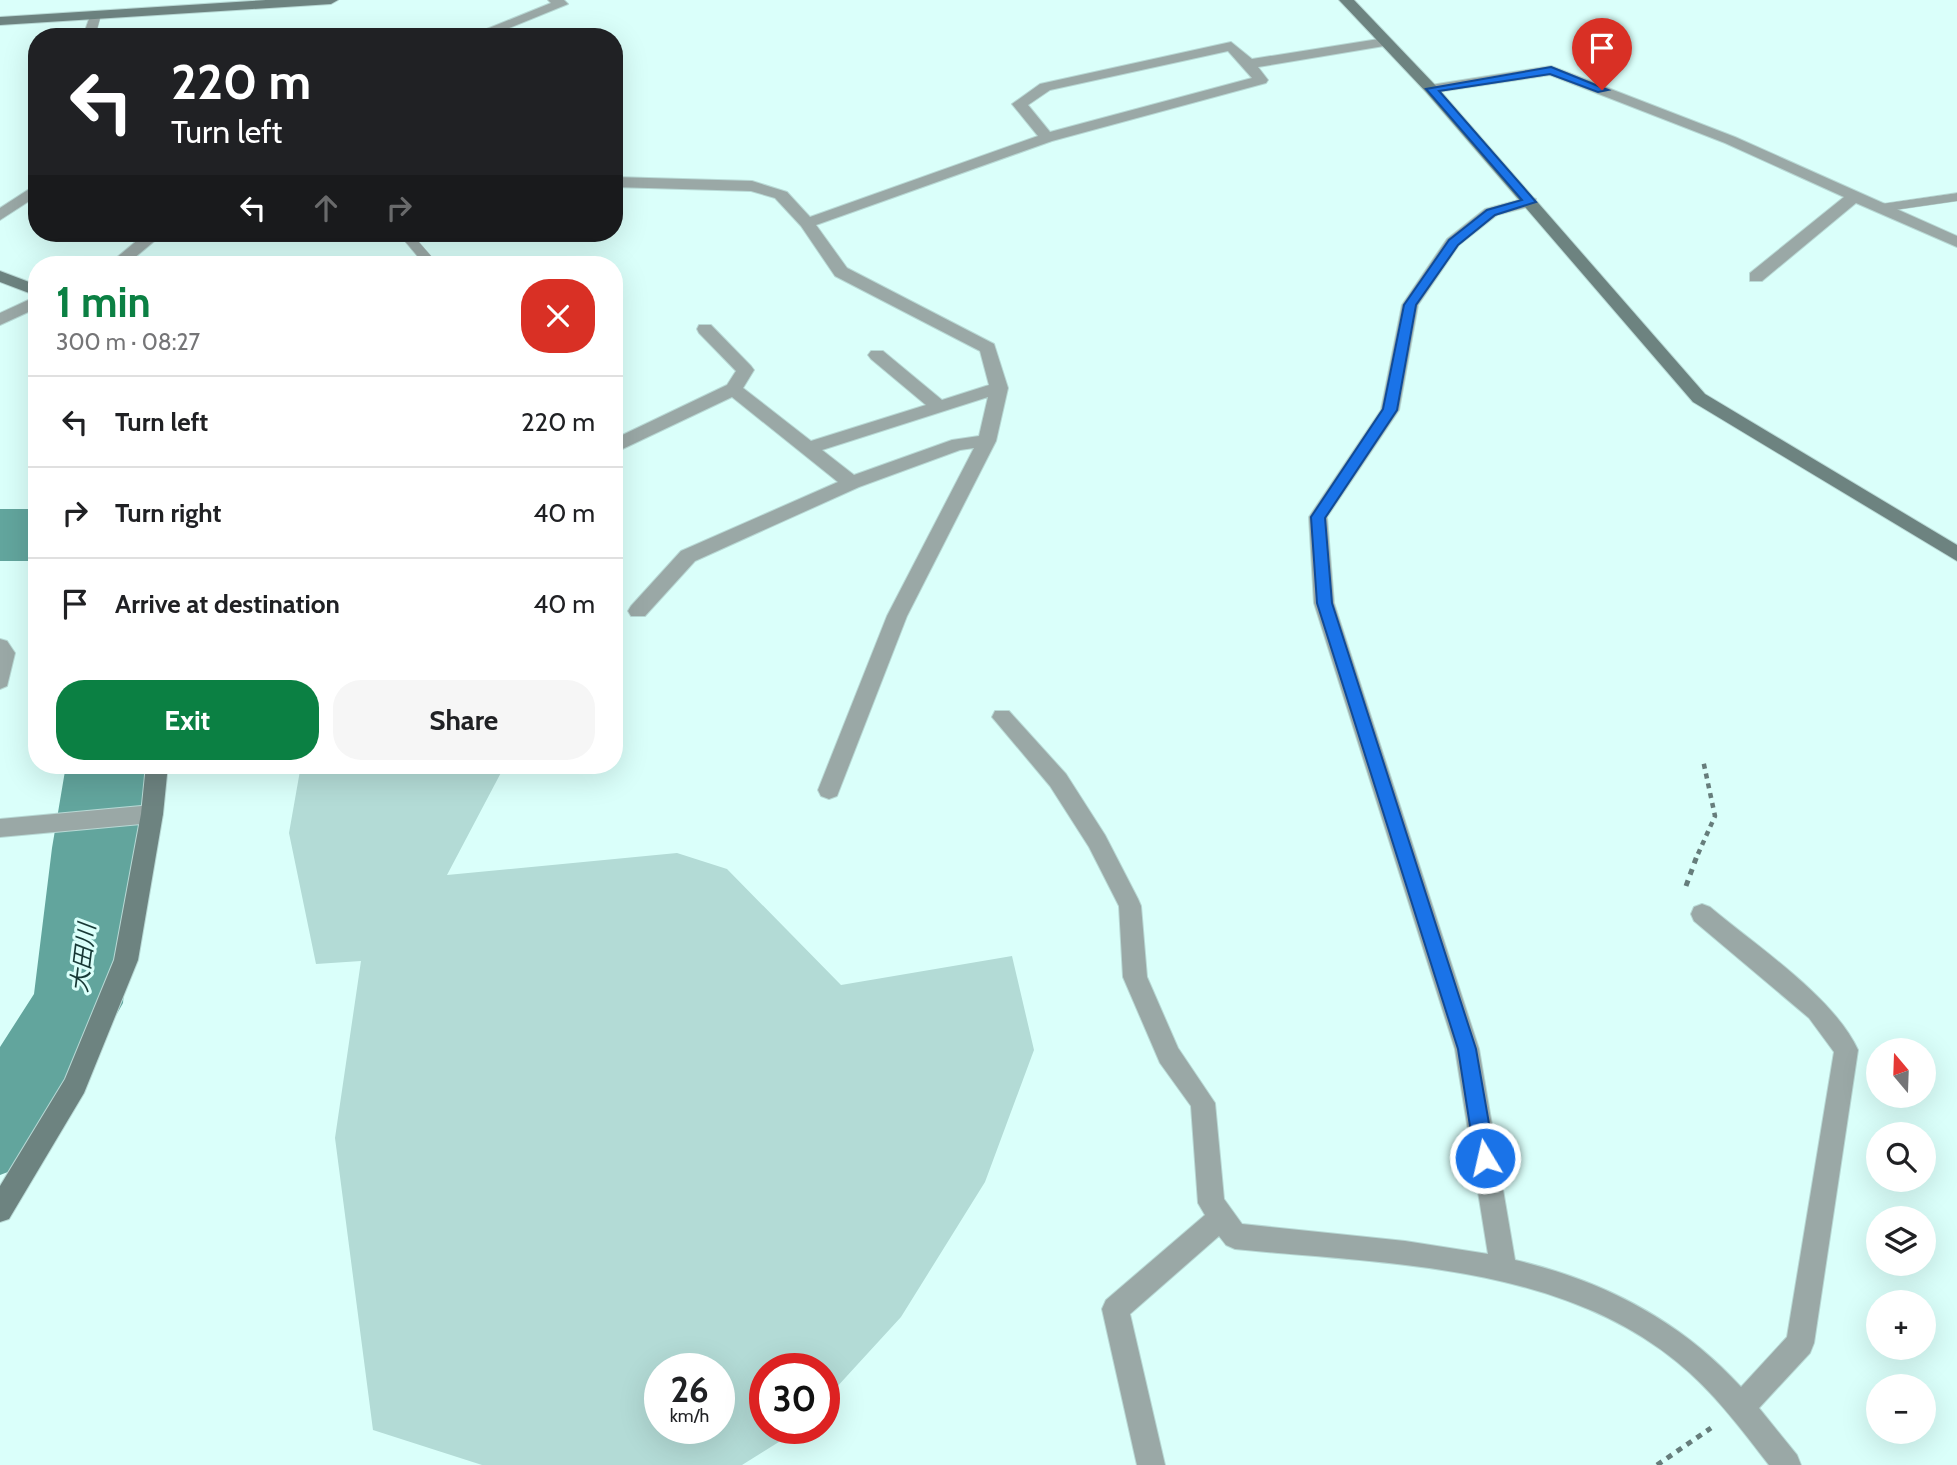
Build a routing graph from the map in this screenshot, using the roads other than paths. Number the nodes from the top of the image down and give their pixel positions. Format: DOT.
graph roads {
  1 [pos="331,0"];
  2 [pos="555,0"];
  3 [pos="1346,0"];
  4 [pos="94,15"];
  5 [pos="0,21"];
  6 [pos="91,28"];
  7 [pos="498,28"];
  8 [pos="1385,41"];
  9 [pos="1249,64"];
  10 [pos="1431,89"];
  11 [pos="1047,138"];
  12 [pos="623,182"];
  13 [pos="28,195"];
  14 [pos="1855,196"];
  15 [pos="1957,197"];
  16 [pos="1530,202"];
  17 [pos="1881,208"];
  18 [pos="0,215"];
  19 [pos="807,223"];
  20 [pos="145,242"];
  21 [pos="412,242"];
  22 [pos="1957,242"];
  23 [pos="127,256"];
  24 [pos="424,256"];
  25 [pos="0,276"];
  26 [pos="1756,277"];
  27 [pos="28,287"];
  28 [pos="28,306"];
  29 [pos="0,320"];
  30 [pos="705,329"];
  31 [pos="877,355"];
  32 [pos="999,388"];
  33 [pos="733,389"];
  34 [pos="939,407"];
  35 [pos="987,441"];
  36 [pos="623,443"];
  37 [pos="808,448"];
  38 [pos="852,484"];
  39 [pos="1957,554"];
  40 [pos="638,611"];
  41 [pos="0,646"];
  42 [pos="0,681"];
  43 [pos="1002,717"];
  44 [pos="156,774"];
  45 [pos="829,790"];
  46 [pos="152,814"];
  47 [pos="0,828"];
  48 [pos="1702,914"];
  49 [pos="0,1210"];
  50 [pos="1222,1217"];
  51 [pos="1503,1267"];
  52 [pos="1741,1407"];
  53 [pos="1151,1465"];
  54 [pos="1787,1465"];
  1 -- 4 [label="street"];
  2 -- 7 [label="street"];
  3 -- 8 [label="street"];
  4 -- 5 [label="street"];
  4 -- 6 [label="lane"];
  8 -- 9 [label="street"];
  8 -- 10 [label="street"];
  9 -- 11 [label="street"];
  9 -- 11 [label="street"];
  10 -- 14 [label="street"];
  10 -- 16 [label="street"];
  11 -- 19 [label="street"];
  12 -- 19 [label="street"];
  13 -- 18 [label="street"];
  14 -- 17 [label="street"];
  14 -- 26 [label="street"];
  15 -- 17 [label="lane"];
  16 -- 39 [label="street"];
  16 -- 51 [label="street"];
  17 -- 22 [label="street"];
  19 -- 32 [label="street"];
  20 -- 23 [label="street"];
  21 -- 24 [label="lane"];
  25 -- 27 [label="street"];
  28 -- 29 [label="street"];
  30 -- 33 [label="street"];
  31 -- 34 [label="street"];
  32 -- 34 [label="street"];
  32 -- 35 [label="street"];
  33 -- 36 [label="street"];
  33 -- 37 [label="street"];
  34 -- 37 [label="street"];
  35 -- 38 [label="street"];
  35 -- 45 [label="street"];
  37 -- 38 [label="street"];
  38 -- 40 [label="street"];
  41 -- 42 [label="street"];
  43 -- 50 [label="street"];
  44 -- 46 [label="street"];
  46 -- 47 [label="street"];
  46 -- 49 [label="street"];
  48 -- 52 [label="street"];
  50 -- 51 [label="street"];
  50 -- 53 [label="street"];
  51 -- 52 [label="street"];
  52 -- 54 [label="street"];
}
